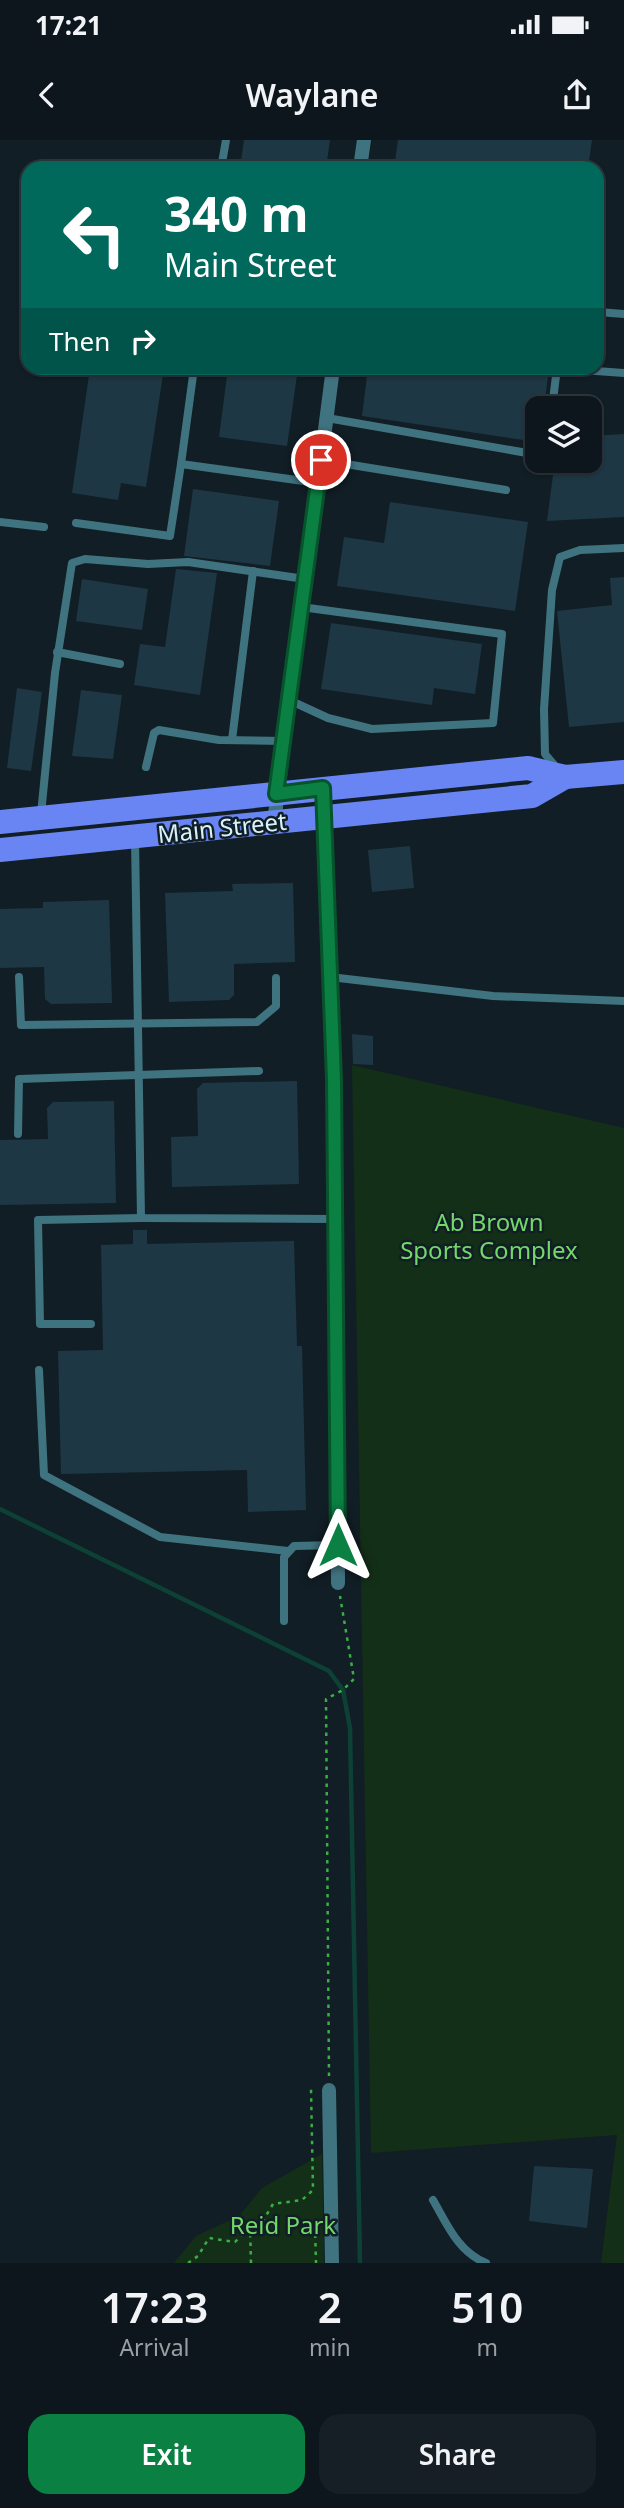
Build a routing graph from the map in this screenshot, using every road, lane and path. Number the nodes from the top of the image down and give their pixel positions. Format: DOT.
graph roads {
  1 [pos="226,140"];
  2 [pos="364,140"];
  3 [pos="222,161"];
  4 [pos="361,161"];
  5 [pos="604,312"];
  6 [pos="624,314"];
  7 [pos="604,372"];
  8 [pos="624,373"];
  9 [pos="193,375"];
  10 [pos="332,375"];
  11 [pos="556,375"];
  12 [pos="554,396"];
  13 [pos="327,418"];
  14 [pos="525,453"];
  15 [pos="321,460"];
  16 [pos="181,464"];
  17 [pos="318,483"];
  18 [pos="506,490"];
  19 [pos="0,522"];
  20 [pos="76,523"];
  21 [pos="44,527"];
  22 [pos="624,548"];
  23 [pos="253,571"];
  24 [pos="305,579"];
  25 [pos="301,607"];
  26 [pos="58,652"];
  27 [pos="120,664"];
  28 [pos="289,700"];
  29 [pos="232,740"];
  30 [pos="283,741"];
  31 [pos="146,767"];
  32 [pos="624,772"];
  33 [pos="565,777"];
  34 [pos="323,788"];
  35 [pos="276,794"];
  36 [pos="41,817"];
  37 [pos="324,817"];
  38 [pos="0,822"];
  39 [pos="274,822"];
  40 [pos="135,836"];
  41 [pos="0,850"];
  42 [pos="19,976"];
  43 [pos="330,977"];
  44 [pos="275,978"];
  45 [pos="624,1001"];
  46 [pos="138,1023"];
  47 [pos="259,1071"];
  48 [pos="139,1075"];
  49 [pos="18,1134"];
  50 [pos="141,1218"];
  51 [pos="336,1219"];
  52 [pos="90,1324"];
  53 [pos="39,1370"];
  54 [pos="338,1545"];
  55 [pos="288,1550"];
  56 [pos="338,1583"];
  57 [pos="284,1621"];
  58 [pos="311,2089"];
  59 [pos="329,2090"];
  60 [pos="433,2200"];
  61 [pos="250,2226"];
  62 [pos="315,2226"];
  63 [pos="188,2263"];
  64 [pos="251,2263"];
  65 [pos="316,2263"];
  66 [pos="332,2263"];
  67 [pos="486,2263"];
  1 -- 3 [label="lane"];
  2 -- 4 [label="street"];
  5 -- 6 [label="lane"];
  7 -- 8 [label="lane"];
  9 -- 16 [label="lane"];
  10 -- 13 [label="street"];
  11 -- 12 [label="lane"];
  13 -- 14 [label="lane"];
  13 -- 15 [label="street"];
  15 -- 17 [label="street"];
  15 -- 18 [label="lane"];
  16 -- 17 [label="lane"];
  16 -- 20 [label="lane"];
  17 -- 24 [label="street"];
  19 -- 21 [label="lane"];
  22 -- 33 [label="lane"];
  23 -- 24 [label="lane"];
  23 -- 26 [label="lane"];
  23 -- 29 [label="lane"];
  24 -- 25 [label="street"];
  25 -- 28 [label="street"];
  25 -- 28 [label="lane"];
  26 -- 27 [label="lane"];
  26 -- 36 [label="lane"];
  28 -- 30 [label="street"];
  29 -- 30 [label="lane"];
  29 -- 31 [label="lane"];
  30 -- 35 [label="street"];
  32 -- 33 [label="main road, Main Street"];
  33 -- 34 [label="main road, Main Street"];
  33 -- 37 [label="main road, Main Street"];
  34 -- 35 [label="main road, Main Street"];
  34 -- 37 [label="street"];
  35 -- 36 [label="main road, Main Street"];
  35 -- 39 [label="street"];
  36 -- 38 [label="main road, Main Street"];
  37 -- 39 [label="main road, Main Street"];
  37 -- 43 [label="street"];
  39 -- 40 [label="main road, Main Street"];
  40 -- 41 [label="main road, Main Street"];
  40 -- 46 [label="lane"];
  42 -- 46 [label="lane"];
  43 -- 45 [label="lane"];
  43 -- 51 [label="street"];
  44 -- 46 [label="lane"];
  46 -- 48 [label="lane"];
  47 -- 48 [label="lane"];
  48 -- 49 [label="lane"];
  48 -- 50 [label="lane"];
  50 -- 51 [label="lane"];
  50 -- 52 [label="lane"];
  51 -- 54 [label="street"];
  53 -- 55 [label="lane"];
  54 -- 55 [label="lane"];
  54 -- 56 [label="street"];
  55 -- 57 [label="lane"];
  56 -- 59 [label="path"];
  58 -- 61 [label="path"];
  59 -- 66 [label="street"];
  60 -- 67 [label="lane"];
  61 -- 63 [label="path"];
  61 -- 64 [label="path"];
  62 -- 65 [label="path"];
}
